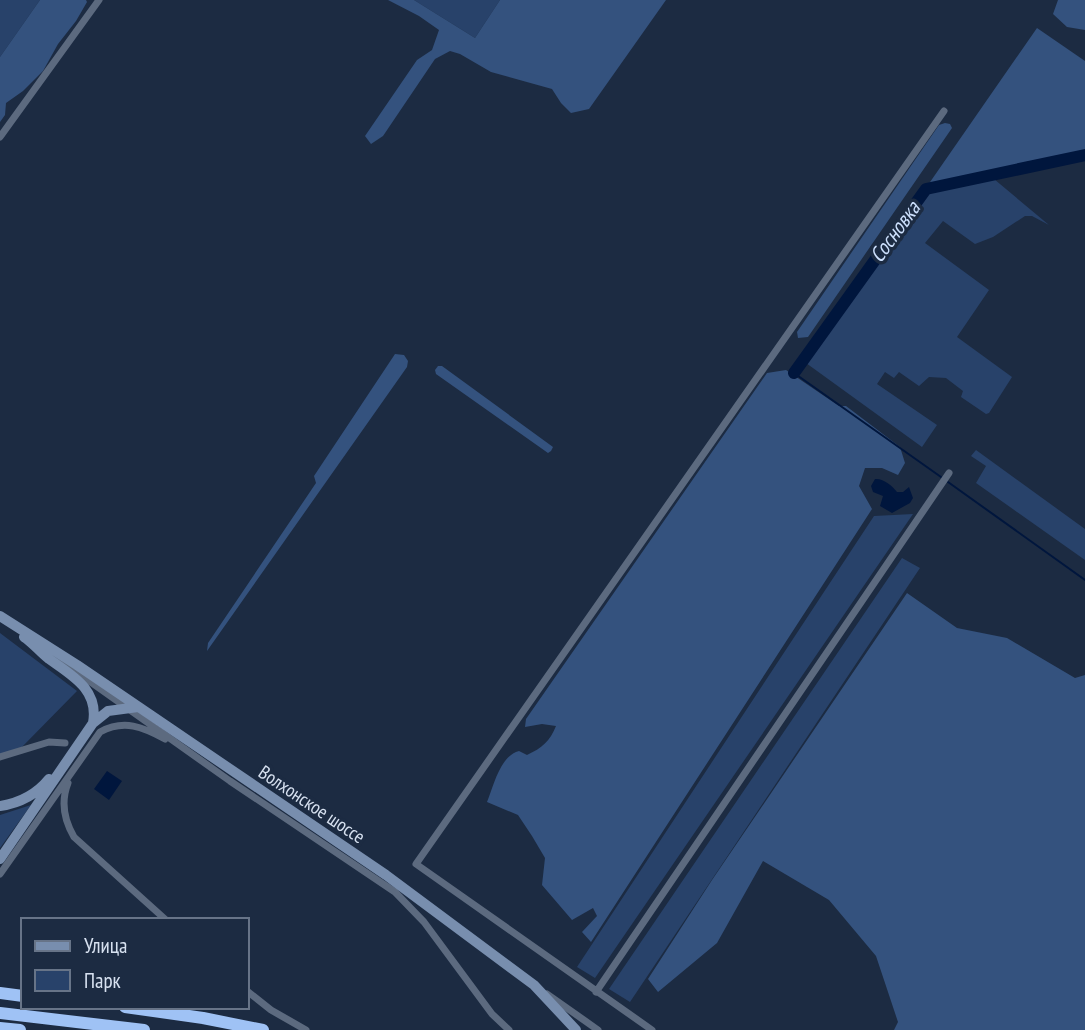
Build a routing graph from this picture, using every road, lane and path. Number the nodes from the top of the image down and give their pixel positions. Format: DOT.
graph roads {
  1 [pos="99,0"];
  2 [pos="944,111"];
  3 [pos="0,137"];
  4 [pos="949,472"];
  5 [pos="0,616"];
  6 [pos="32,642"];
  7 [pos="133,707"];
  8 [pos="93,723"];
  9 [pos="65,743"];
  10 [pos="72,756"];
  11 [pos="0,757"];
  12 [pos="196,757"];
  13 [pos="71,772"];
  14 [pos="0,806"];
  15 [pos="0,859"];
  16 [pos="0,874"];
  17 [pos="164,918"];
  18 [pos="534,985"];
  19 [pos="248,992"];
  20 [pos="596,992"];
  21 [pos="0,993"];
  22 [pos="21,996"];
  23 [pos="137,1009"];
  24 [pos="0,1013"];
  25 [pos="0,1028"];
  26 [pos="20,1030"];
  27 [pos="144,1030"];
  28 [pos="263,1030"];
  29 [pos="306,1030"];
  30 [pos="509,1030"];
  31 [pos="576,1030"];
  32 [pos="598,1030"];
  33 [pos="652,1030"];
  1 -- 3 [label="street"];
  2 -- 20 [label="street"];
  4 -- 20 [label="street"];
  5 -- 6 [label="main road, Волхонское шоссе"];
  5 -- 7 [label="main road, Волхонское шоссе"];
  6 -- 7 [label="street, Волхонское шоссе"];
  6 -- 8 [label="main road"];
  7 -- 8 [label="main road"];
  7 -- 12 [label="street, Волхонское шоссе"];
  7 -- 18 [label="main road, Волхонское шоссе"];
  8 -- 10 [label="main road"];
  9 -- 11 [label="street"];
  10 -- 14 [label="main road"];
  10 -- 15 [label="main road"];
  12 -- 13 [label="street"];
  12 -- 30 [label="street, Волхонское шоссе"];
  13 -- 16 [label="street"];
  13 -- 17 [label="street"];
  18 -- 31 [label="main road"];
  18 -- 32 [label="street, Волхонское шоссе"];
  19 -- 29 [label="street"];
  20 -- 33 [label="street"];
  21 -- 22 [label="highway"];
  23 -- 28 [label="highway"];
  24 -- 27 [label="highway"];
  25 -- 26 [label="highway"];
}
